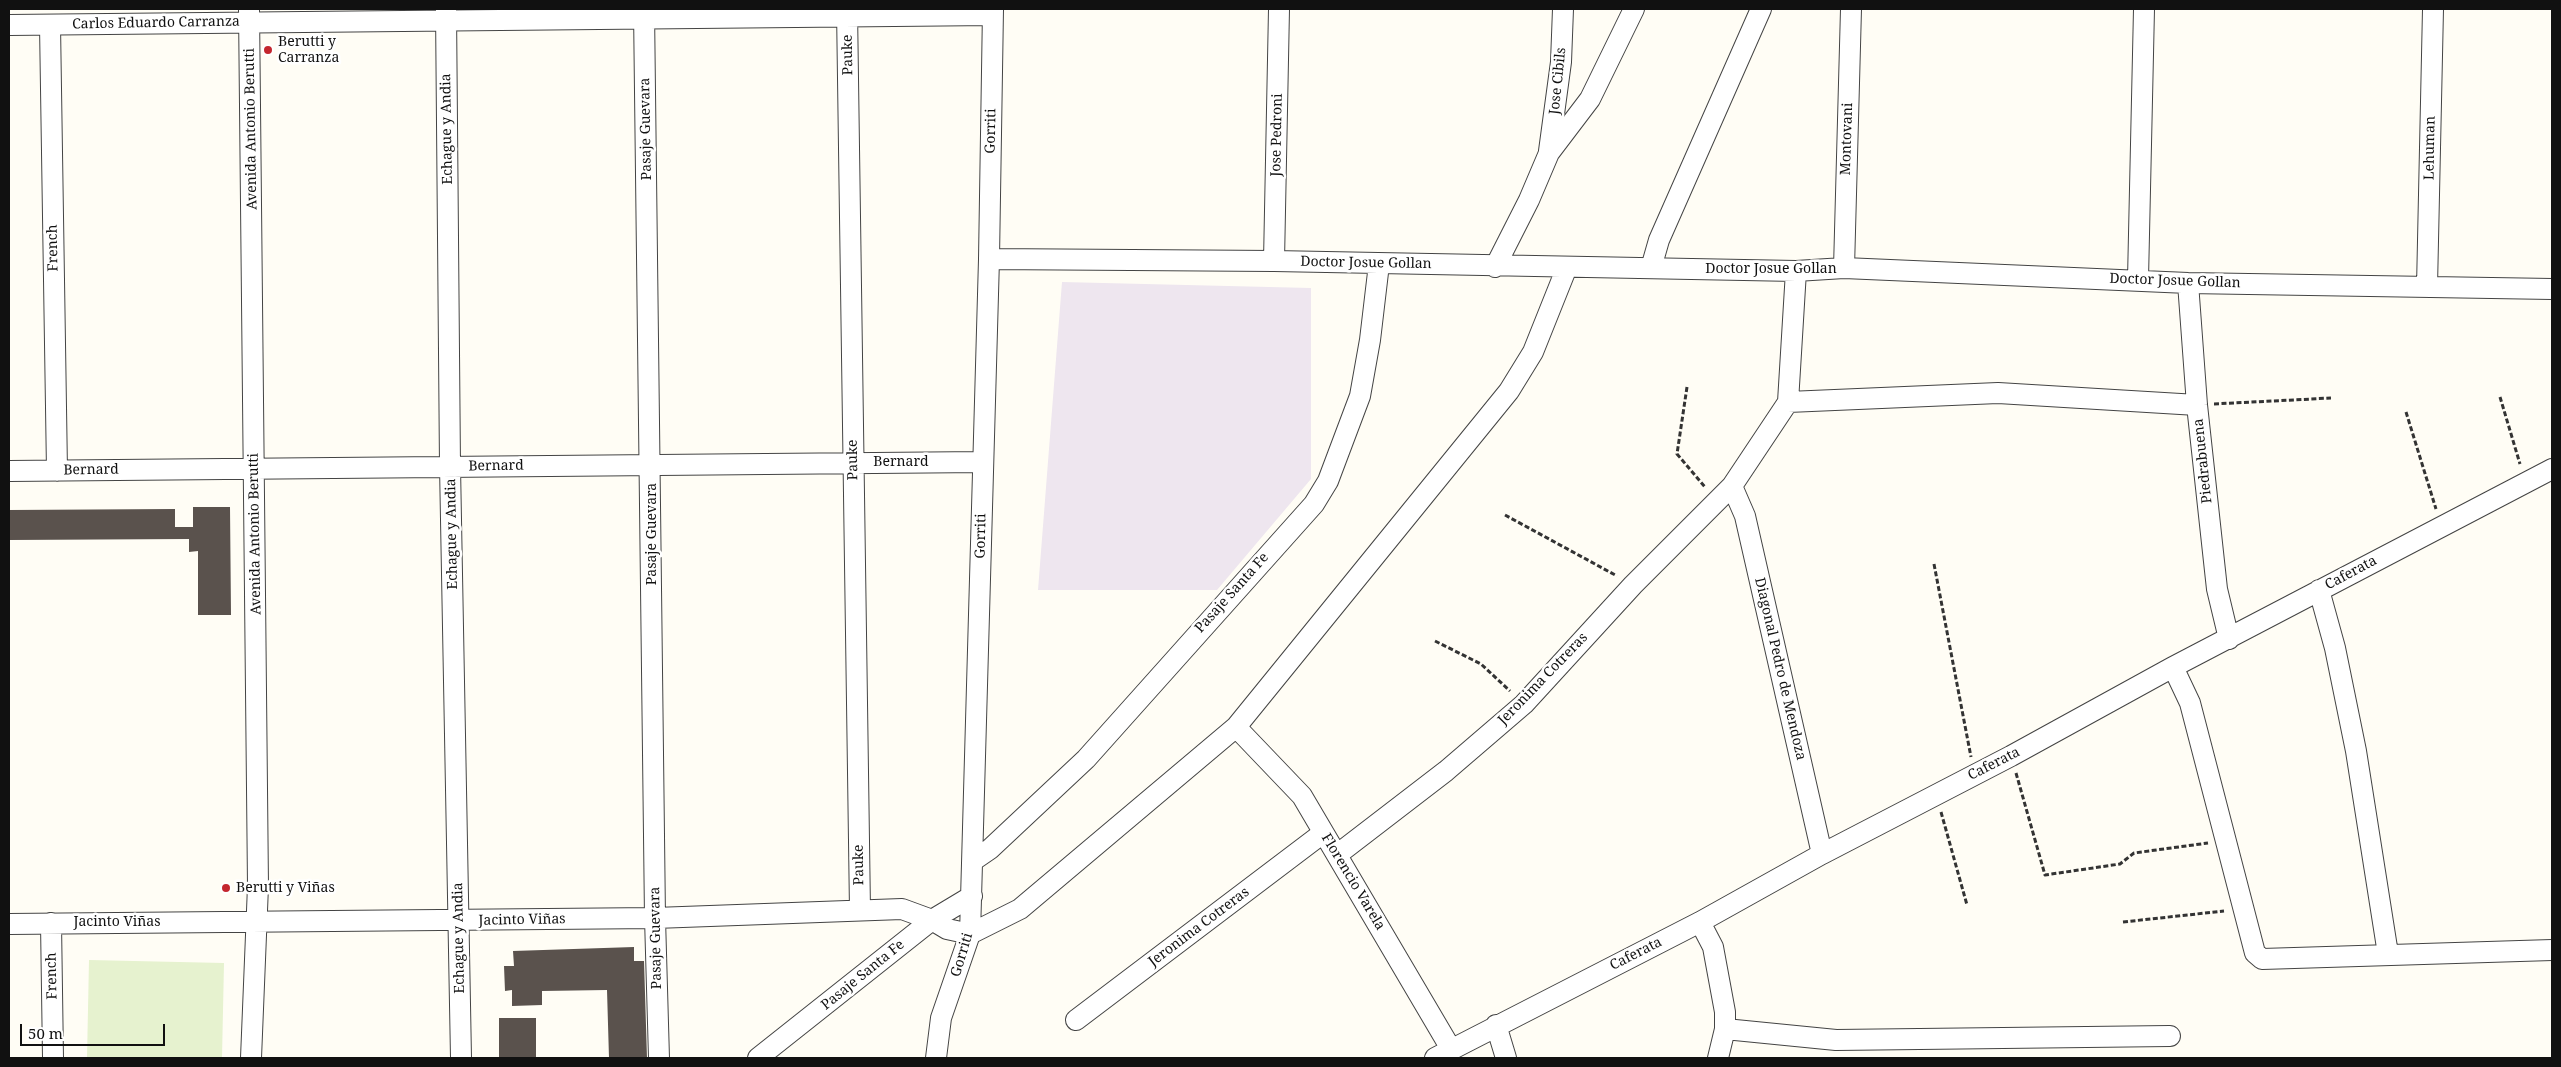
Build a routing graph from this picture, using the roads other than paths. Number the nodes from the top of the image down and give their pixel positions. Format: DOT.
graph roads {
  1 [pos="1279,9"];
  2 [pos="1563,9"];
  3 [pos="1634,9"];
  4 [pos="1761,9"];
  5 [pos="1851,9"];
  6 [pos="2144,9"];
  7 [pos="2433,9"];
  8 [pos="847,12"];
  9 [pos="992,12"];
  10 [pos="644,13"];
  11 [pos="446,14"];
  12 [pos="249,15"];
  13 [pos="9,25"];
  14 [pos="50,25"];
  15 [pos="1549,153"];
  16 [pos="989,259"];
  17 [pos="1274,261"];
  18 [pos="1379,264"];
  19 [pos="1495,267"];
  20 [pos="1567,267"];
  21 [pos="1651,268"];
  22 [pos="1844,268"];
  23 [pos="1796,271"];
  24 [pos="2138,279"];
  25 [pos="2188,283"];
  26 [pos="2427,287"];
  27 [pos="2552,289"];
  28 [pos="1788,402"];
  29 [pos="2197,405"];
  30 [pos="853,462"];
  31 [pos="982,462"];
  32 [pos="651,464"];
  33 [pos="450,466"];
  34 [pos="254,468"];
  35 [pos="9,471"];
  36 [pos="57,471"];
  37 [pos="2551,476"];
  38 [pos="1732,486"];
  39 [pos="2319,590"];
  40 [pos="2229,638"];
  41 [pos="2173,667"];
  42 [pos="1236,728"];
  43 [pos="1323,833"];
  44 [pos="1338,854"];
  45 [pos="1822,854"];
  46 [pos="974,860"];
  47 [pos="972,896"];
  48 [pos="860,910"];
  49 [pos="655,918"];
  50 [pos="932,920"];
  51 [pos="460,921"];
  52 [pos="257,922"];
  53 [pos="1700,922"];
  54 [pos="51,923"];
  55 [pos="9,924"];
  56 [pos="970,934"];
  57 [pos="2552,950"];
  58 [pos="2388,954"];
  59 [pos="1076,1020"];
  60 [pos="1496,1025"];
  61 [pos="1725,1029"];
  62 [pos="2170,1036"];
  63 [pos="1443,1054"];
  64 [pos="53,1058"];
  65 [pos="251,1058"];
  66 [pos="461,1058"];
  67 [pos="659,1058"];
  68 [pos="758,1058"];
  69 [pos="936,1058"];
  70 [pos="1506,1058"];
  71 [pos="1718,1058"];
  1 -- 17 [label="street, Jose Pedroni"];
  2 -- 15 [label="street, Jose Cibils"];
  3 -- 15 [label="street"];
  4 -- 21 [label="street"];
  5 -- 22 [label="street, Montovani"];
  6 -- 24 [label="street"];
  7 -- 26 [label="street, Lehuman"];
  8 -- 9 [label="street, Carlos Eduardo Carranza"];
  8 -- 10 [label="street, Carlos Eduardo Carranza"];
  8 -- 30 [label="street, Pauke"];
  9 -- 16 [label="street, Gorriti"];
  10 -- 11 [label="street, Carlos Eduardo Carranza"];
  10 -- 32 [label="street, Pasaje Guevara"];
  11 -- 12 [label="street, Carlos Eduardo Carranza"];
  11 -- 33 [label="street, Echague y Andia"];
  12 -- 14 [label="street, Carlos Eduardo Carranza"];
  12 -- 34 [label="street, Avenida Antonio Berutti"];
  13 -- 14 [label="street, Carlos Eduardo Carranza"];
  14 -- 36 [label="street, French"];
  15 -- 19 [label="street"];
  16 -- 17 [label="street, Doctor Josue Gollan"];
  16 -- 31 [label="street, Gorriti"];
  17 -- 18 [label="street, Doctor Josue Gollan"];
  18 -- 19 [label="street, Doctor Josue Gollan"];
  18 -- 46 [label="street, Pasaje Santa Fe"];
  19 -- 20 [label="street, Doctor Josue Gollan"];
  20 -- 21 [label="street, Doctor Josue Gollan"];
  20 -- 42 [label="street"];
  21 -- 23 [label="street, Doctor Josue Gollan"];
  22 -- 23 [label="street, Doctor Josue Gollan"];
  22 -- 24 [label="street, Doctor Josue Gollan"];
  23 -- 28 [label="street"];
  24 -- 25 [label="street, Doctor Josue Gollan"];
  25 -- 26 [label="street, Doctor Josue Gollan"];
  25 -- 29 [label="street, Piedrabuena"];
  26 -- 27 [label="street, Doctor Josue Gollan"];
  28 -- 29 [label="street"];
  28 -- 38 [label="street"];
  29 -- 40 [label="street, Piedrabuena"];
  30 -- 31 [label="street, Bernard"];
  30 -- 32 [label="street, Bernard"];
  30 -- 48 [label="street, Pauke"];
  31 -- 46 [label="street, Gorriti"];
  32 -- 33 [label="street, Bernard"];
  32 -- 49 [label="street, Pasaje Guevara"];
  33 -- 34 [label="street, Bernard"];
  33 -- 51 [label="street, Echague y Andia"];
  34 -- 36 [label="street, Bernard"];
  34 -- 52 [label="street, Avenida Antonio Berutti"];
  35 -- 36 [label="street, Bernard"];
  37 -- 39 [label="street, Caferata"];
  38 -- 44 [label="street, Jeronima Cotreras"];
  38 -- 45 [label="street, Diagonal Pedro de Mendoza"];
  39 -- 40 [label="street, Caferata"];
  39 -- 58 [label="street"];
  40 -- 41 [label="street, Caferata"];
  41 -- 45 [label="street, Caferata"];
  41 -- 58 [label="street"];
  42 -- 43 [label="street, Florencio Varela"];
  42 -- 56 [label="street"];
  43 -- 44 [label="street, Florencio Varela"];
  43 -- 59 [label="street, Jeronima Cotreras"];
  44 -- 63 [label="street, Florencio Varela"];
  45 -- 53 [label="street, Caferata"];
  46 -- 47 [label="street, Gorriti"];
  47 -- 50 [label="street, Pasaje Santa Fe"];
  47 -- 56 [label="street, Gorriti"];
  48 -- 49 [label="street, Jacinto Viñas"];
  48 -- 50 [label="street, Jacinto Viñas"];
  49 -- 51 [label="street, Jacinto Viñas"];
  49 -- 67 [label="street, Pasaje Guevara"];
  50 -- 56 [label="street, Jacinto Viñas"];
  50 -- 68 [label="street, Pasaje Santa Fe"];
  51 -- 52 [label="street, Jacinto Viñas"];
  51 -- 66 [label="street, Echague y Andia"];
  52 -- 54 [label="street, Jacinto Viñas"];
  52 -- 65 [label="street, Avenida Antonio Berutti"];
  53 -- 60 [label="street, Caferata"];
  53 -- 61 [label="street"];
  54 -- 55 [label="street, Jacinto Viñas"];
  54 -- 64 [label="street, French"];
  56 -- 69 [label="street, Gorriti"];
  57 -- 58 [label="street"];
  60 -- 63 [label="street, Caferata"];
  60 -- 70 [label="street"];
  61 -- 62 [label="street"];
  61 -- 71 [label="street"];
}
